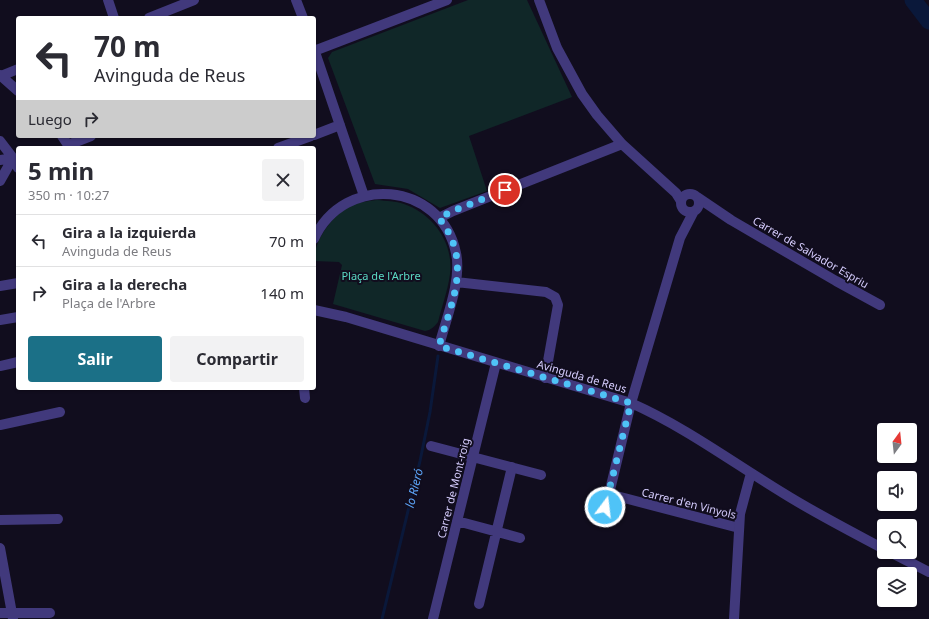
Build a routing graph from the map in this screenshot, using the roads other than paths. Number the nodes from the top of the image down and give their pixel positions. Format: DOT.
graph roads {
  1 [pos="108,0"];
  2 [pos="194,0"];
  3 [pos="296,0"];
  4 [pos="447,0"];
  5 [pos="539,0"];
  6 [pos="113,16"];
  7 [pos="154,16"];
  8 [pos="302,16"];
  9 [pos="316,49"];
  10 [pos="316,56"];
  11 [pos="16,71"];
  12 [pos="1,76"];
  13 [pos="16,89"];
  14 [pos="340,125"];
  15 [pos="316,134"];
  16 [pos="87,138"];
  17 [pos="306,138"];
  18 [pos="0,141"];
  19 [pos="622,144"];
  20 [pos="69,146"];
  21 [pos="284,146"];
  22 [pos="13,158"];
  23 [pos="0,160"];
  24 [pos="16,164"];
  25 [pos="649,168"];
  26 [pos="0,182"];
  27 [pos="694,195"];
  28 [pos="364,196"];
  29 [pos="682,205"];
  30 [pos="695,210"];
  31 [pos="439,218"];
  32 [pos="730,220"];
  33 [pos="316,236"];
  34 [pos="680,238"];
  35 [pos="456,282"];
  36 [pos="16,283"];
  37 [pos="0,286"];
  38 [pos="880,305"];
  39 [pos="316,310"];
  40 [pos="16,317"];
  41 [pos="0,320"];
  42 [pos="439,346"];
  43 [pos="16,362"];
  44 [pos="496,363"];
  45 [pos="0,366"];
  46 [pos="545,378"];
  47 [pos="631,403"];
  48 [pos="60,412"];
  49 [pos="0,424"];
  50 [pos="431,446"];
  51 [pos="473,456"];
  52 [pos="512,467"];
  53 [pos="751,473"];
  54 [pos="541,475"];
  55 [pos="609,494"];
  56 [pos="58,519"];
  57 [pos="602,519"];
  58 [pos="0,520"];
  59 [pos="457,520"];
  60 [pos="739,528"];
  61 [pos="496,531"];
  62 [pos="520,538"];
  63 [pos="877,545"];
  64 [pos="0,548"];
  65 [pos="904,559"];
  66 [pos="929,572"];
  67 [pos="478,604"];
  68 [pos="0,613"];
  69 [pos="50,613"];
  70 [pos="13,616"];
  71 [pos="432,619"];
  72 [pos="734,619"];
  1 -- 6 [label="street"];
  2 -- 7 [label="street"];
  3 -- 8 [label="street"];
  4 -- 9 [label="street"];
  5 -- 19 [label="street, Carrer de Salvador Espriu"];
  10 -- 14 [label="street"];
  11 -- 12 [label="street"];
  12 -- 13 [label="street"];
  14 -- 15 [label="street"];
  14 -- 28 [label="street"];
  16 -- 20 [label="street"];
  17 -- 21 [label="street"];
  18 -- 22 [label="street"];
  19 -- 25 [label="street, Carrer de Salvador Espriu"];
  19 -- 31 [label="street"];
  22 -- 23 [label="street"];
  22 -- 24 [label="street"];
  22 -- 26 [label="street"];
  25 -- 27 [label="street, Carrer de Salvador Espriu"];
  25 -- 29 [label="street, Carrer de Salvador Espriu"];
  27 -- 29 [label="street"];
  27 -- 30 [label="street"];
  27 -- 32 [label="street, Carrer de Salvador Espriu"];
  28 -- 31 [label="street"];
  28 -- 33 [label="street"];
  29 -- 30 [label="street"];
  29 -- 34 [label="street"];
  30 -- 32 [label="street, Carrer de Salvador Espriu"];
  30 -- 34 [label="street"];
  31 -- 35 [label="street"];
  32 -- 38 [label="street, Carrer de Salvador Espriu"];
  34 -- 47 [label="street"];
  35 -- 42 [label="street"];
  35 -- 46 [label="street"];
  36 -- 37 [label="street"];
  39 -- 42 [label="street, Avinguda de Reus"];
  40 -- 41 [label="street"];
  42 -- 44 [label="street, Avinguda de Reus"];
  43 -- 45 [label="street"];
  44 -- 46 [label="street, Avinguda de Reus"];
  44 -- 51 [label="street, Carrer de Mont-roig"];
  46 -- 47 [label="street, Avinguda de Reus"];
  47 -- 53 [label="street, Avinguda de Reus"];
  47 -- 55 [label="street"];
  48 -- 49 [label="street"];
  50 -- 51 [label="street"];
  51 -- 52 [label="street"];
  51 -- 59 [label="street, Carrer de Mont-roig"];
  52 -- 54 [label="street"];
  52 -- 61 [label="street"];
  53 -- 60 [label="street"];
  53 -- 63 [label="street, Avinguda de Reus"];
  55 -- 57 [label="street"];
  55 -- 60 [label="street, Carrer d'en Vinyols"];
  56 -- 58 [label="street"];
  59 -- 61 [label="street"];
  59 -- 71 [label="street, Carrer de Mont-roig"];
  60 -- 72 [label="street"];
  61 -- 62 [label="street"];
  61 -- 67 [label="street"];
  64 -- 70 [label="street"];
  65 -- 66 [label="street"];
  68 -- 70 [label="street"];
  69 -- 70 [label="street"];
}
